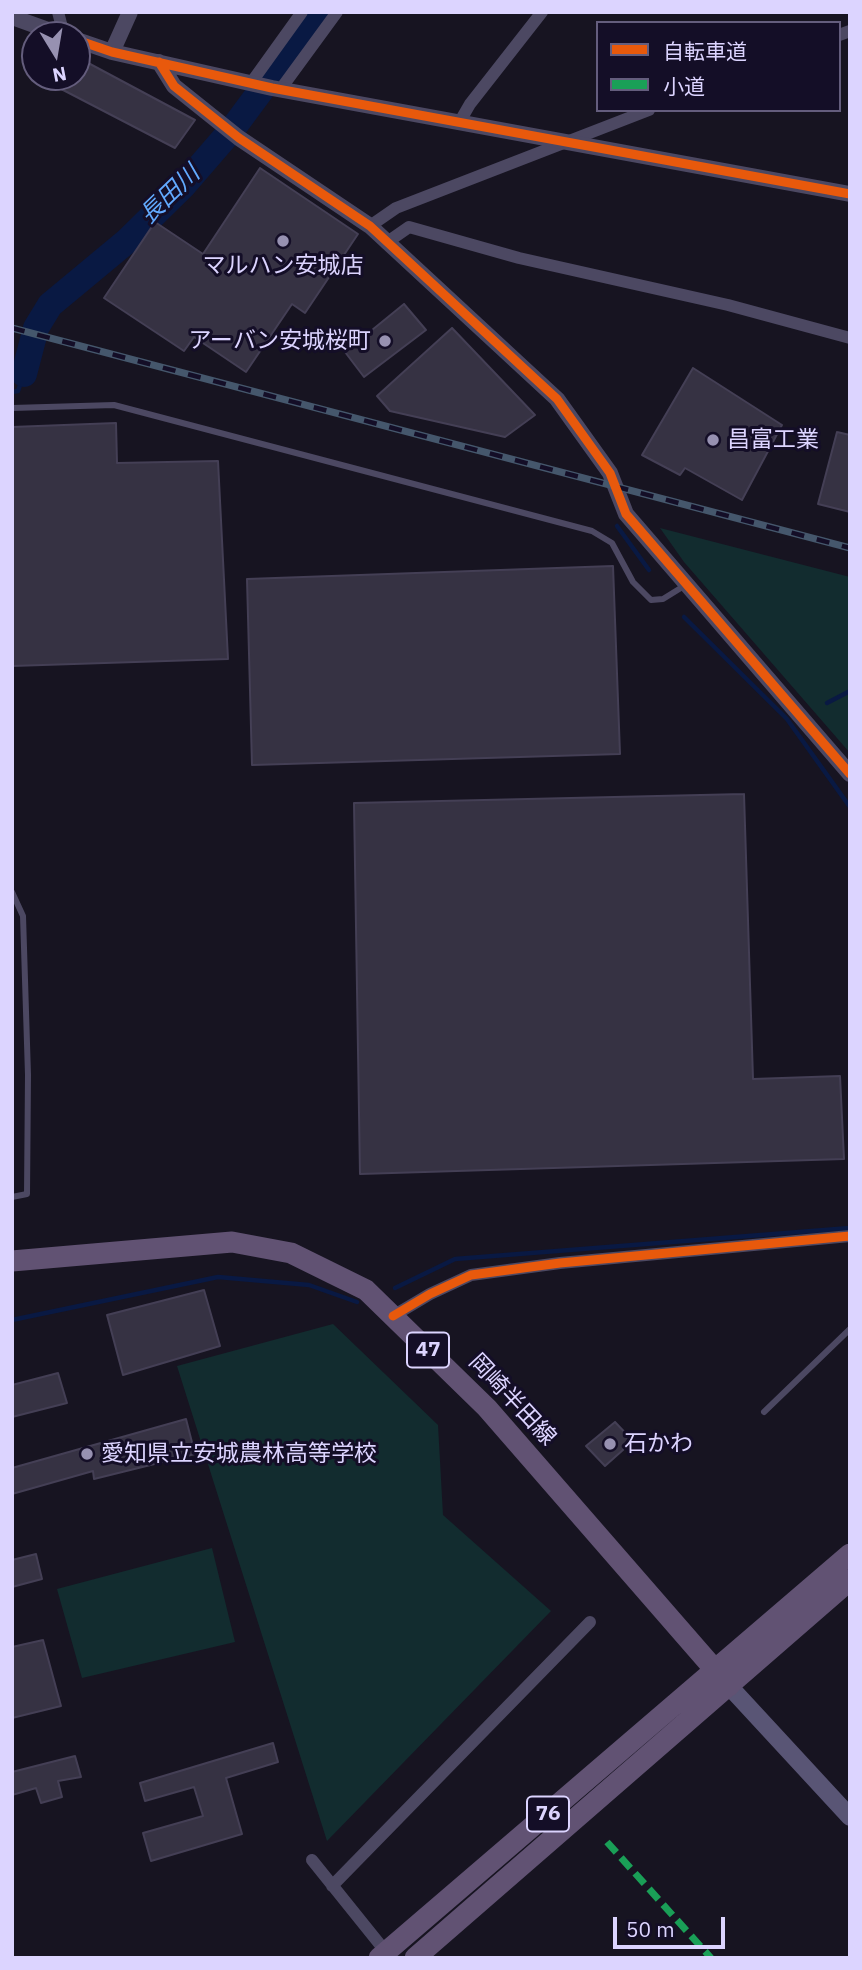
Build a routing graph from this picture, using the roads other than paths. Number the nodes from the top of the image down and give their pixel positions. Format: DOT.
graph roads {
  1 [pos="130,12"];
  2 [pos="302,12"];
  3 [pos="337,12"];
  4 [pos="542,12"];
  5 [pos="91,45"];
  6 [pos="112,52"];
  7 [pos="159,62"];
  8 [pos="253,83"];
  9 [pos="276,89"];
  10 [pos="644,112"];
  11 [pos="459,123"];
  12 [pos="561,143"];
  13 [pos="850,194"];
  14 [pos="370,226"];
  15 [pos="386,243"];
  16 [pos="850,338"];
  17 [pos="12,408"];
  18 [pos="686,586"];
  19 [pos="850,774"];
  20 [pos="12,892"];
  21 [pos="12,1197"];
  22 [pos="844,1236"];
  23 [pos="850,1250"];
  24 [pos="12,1261"];
  25 [pos="393,1316"];
  26 [pos="850,1329"];
  27 [pos="764,1412"];
  28 [pos="850,1554"];
  29 [pos="850,1580"];
  30 [pos="590,1622"];
  31 [pos="715,1668"];
  32 [pos="729,1686"];
  33 [pos="850,1817"];
  34 [pos="312,1860"];
  35 [pos="332,1886"];
  36 [pos="385,1956"];
  37 [pos="415,1958"];
  1 -- 6 [label="street"];
  2 -- 8 [label="street"];
  3 -- 9 [label="street"];
  4 -- 11 [label="street"];
  5 -- 6 [label="street"];
  6 -- 7 [label="street"];
  7 -- 8 [label="street"];
  7 -- 14 [label="street"];
  8 -- 9 [label="street"];
  9 -- 11 [label="street"];
  10 -- 12 [label="street"];
  11 -- 12 [label="street"];
  12 -- 13 [label="street"];
  12 -- 14 [label="street"];
  14 -- 15 [label="street"];
  15 -- 16 [label="street"];
  15 -- 18 [label="street"];
  17 -- 18 [label="lane"];
  18 -- 19 [label="street"];
  20 -- 21 [label="lane"];
  22 -- 23 [label="street"];
  22 -- 25 [label="street"];
  24 -- 25 [label="main road, 岡崎半田線 / 47"];
  25 -- 31 [label="main road, 岡崎半田線 / 47"];
  26 -- 27 [label="lane"];
  28 -- 31 [label="main road"];
  29 -- 32 [label="main road"];
  30 -- 35 [label="street"];
  31 -- 32 [label="main road, 岡崎半田線 / 47"];
  31 -- 36 [label="main road, 76"];
  32 -- 33 [label="main road"];
  32 -- 37 [label="main road, 76"];
  34 -- 35 [label="street"];
  35 -- 36 [label="street"];
}
